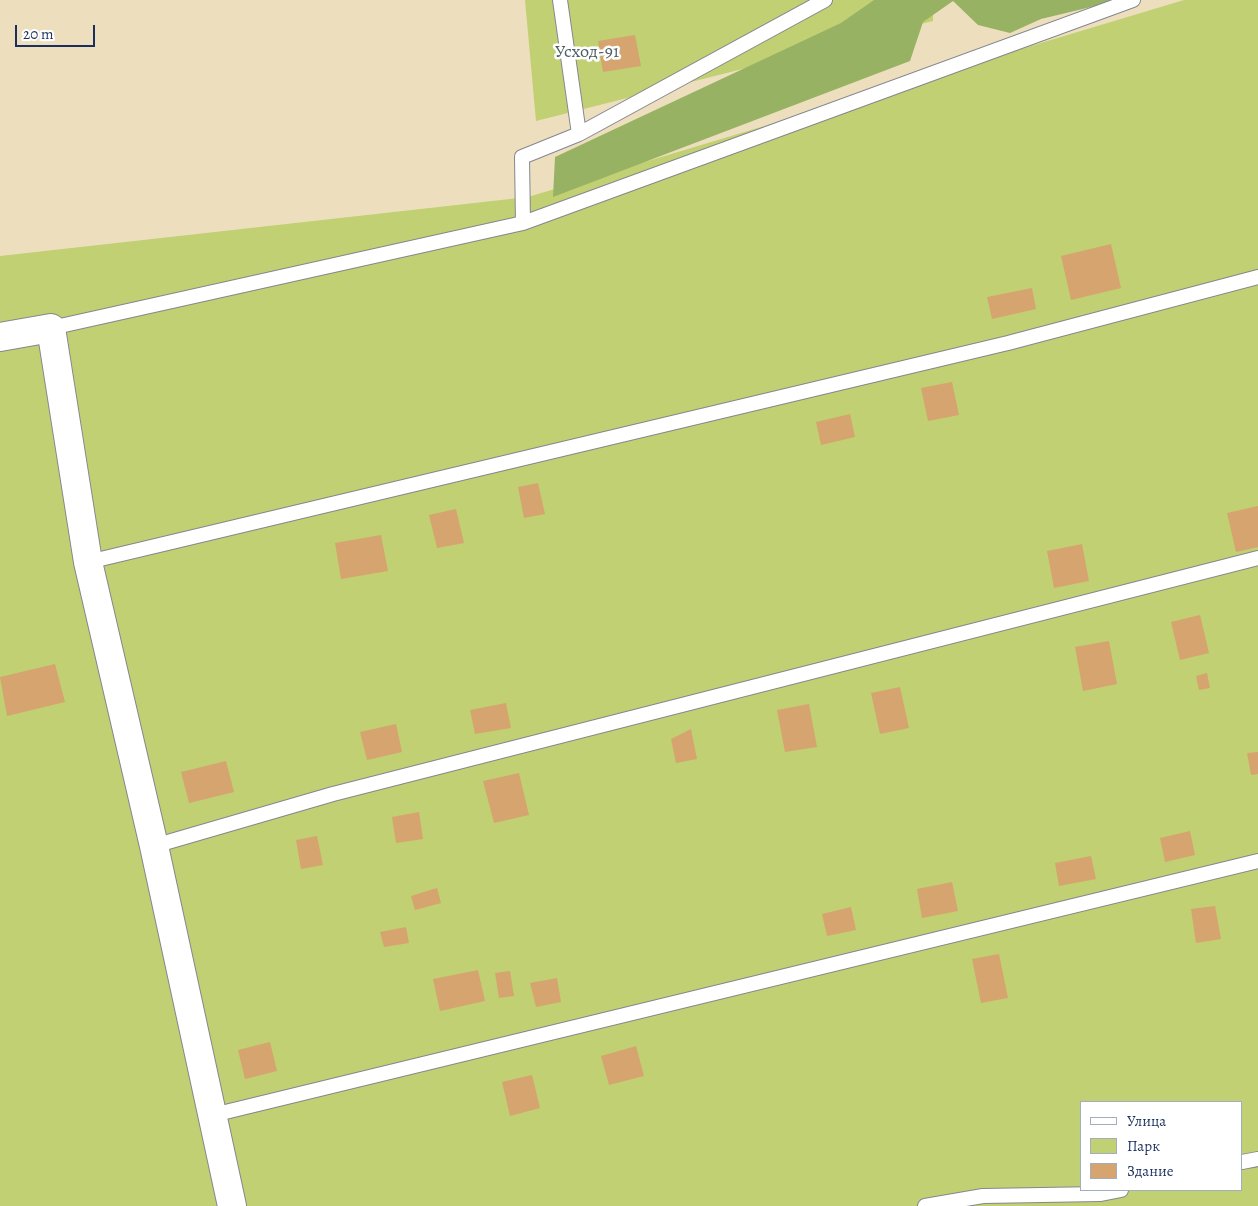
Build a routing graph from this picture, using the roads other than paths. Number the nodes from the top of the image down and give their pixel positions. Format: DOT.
graph roads {
  1 [pos="560,0"];
  2 [pos="825,0"];
  3 [pos="1133,0"];
  4 [pos="578,134"];
  5 [pos="523,223"];
  6 [pos="1258,276"];
  7 [pos="51,328"];
  8 [pos="0,338"];
  9 [pos="1258,558"];
  10 [pos="88,562"];
  11 [pos="154,846"];
  12 [pos="1258,860"];
  13 [pos="213,1115"];
  14 [pos="1258,1159"];
  15 [pos="1243,1162"];
  16 [pos="1116,1191"];
  17 [pos="232,1206"];
  18 [pos="926,1206"];
  1 -- 4 [label="lane"];
  2 -- 4 [label="lane"];
  3 -- 5 [label="lane"];
  4 -- 5 [label="lane"];
  5 -- 7 [label="lane"];
  6 -- 10 [label="lane"];
  7 -- 8 [label="street"];
  7 -- 10 [label="street"];
  9 -- 11 [label="lane"];
  10 -- 11 [label="street"];
  11 -- 13 [label="street"];
  12 -- 13 [label="lane"];
  13 -- 17 [label="street"];
  14 -- 15 [label="lane"];
  16 -- 18 [label="lane"];
}
